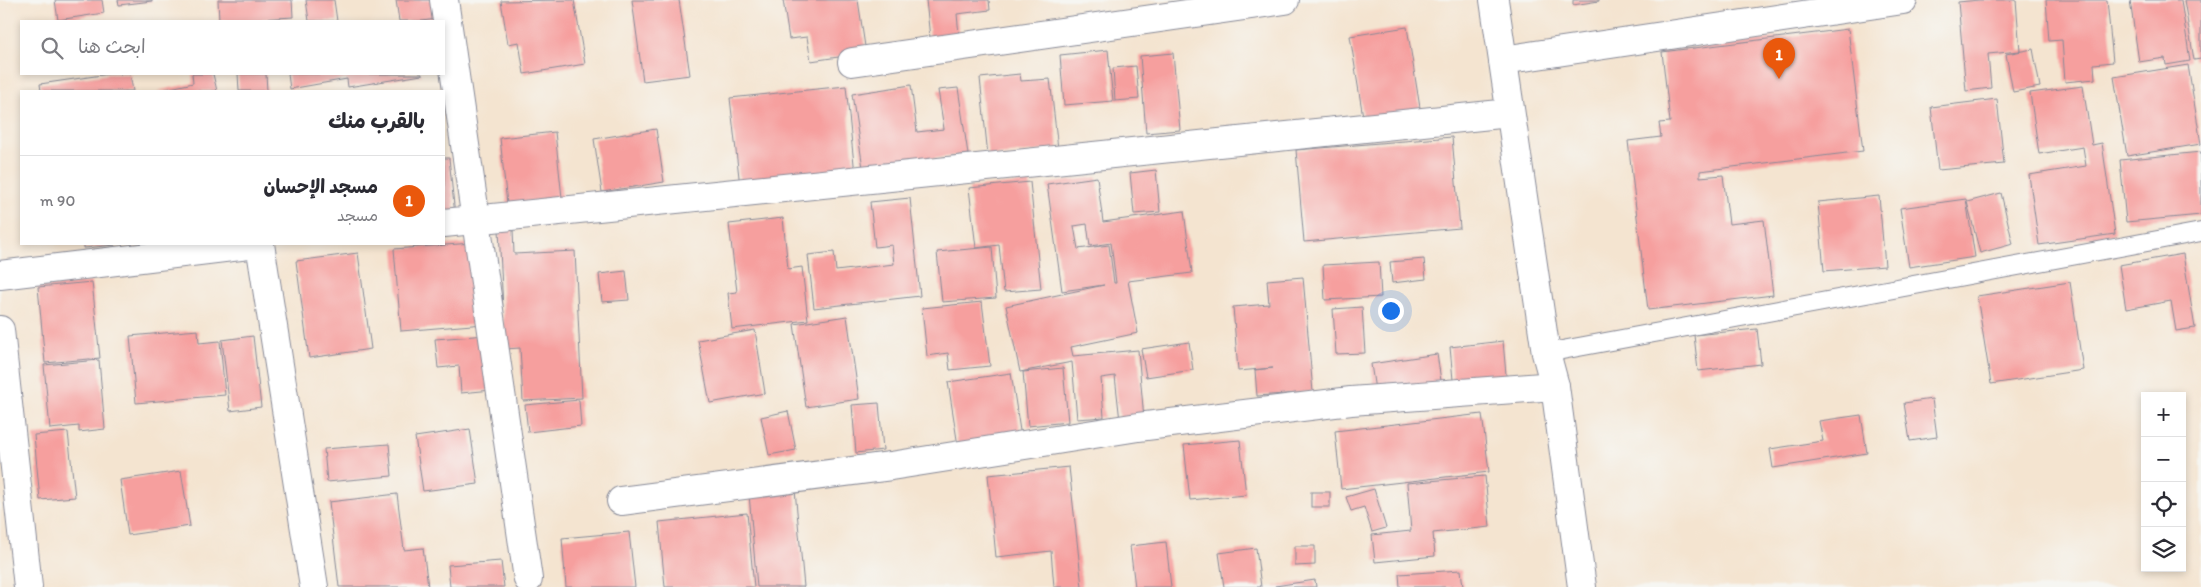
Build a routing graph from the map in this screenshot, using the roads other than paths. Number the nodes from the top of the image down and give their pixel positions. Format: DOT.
graph roads {
  1 [pos="444,0"];
  2 [pos="1286,0"];
  3 [pos="1494,0"];
  4 [pos="1902,0"];
  5 [pos="1503,60"];
  6 [pos="852,62"];
  7 [pos="1510,113"];
  8 [pos="474,220"];
  9 [pos="445,223"];
  10 [pos="2201,232"];
  11 [pos="251,245"];
  12 [pos="259,245"];
  13 [pos="0,275"];
  14 [pos="0,330"];
  15 [pos="1546,353"];
  16 [pos="1554,386"];
  17 [pos="621,501"];
  18 [pos="528,579"];
  19 [pos="28,587"];
  20 [pos="314,587"];
  21 [pos="1582,587"];
  1 -- 8 [label="street"];
  2 -- 6 [label="street"];
  3 -- 5 [label="street"];
  4 -- 5 [label="street"];
  5 -- 7 [label="street"];
  7 -- 8 [label="street"];
  7 -- 15 [label="street"];
  8 -- 9 [label="street"];
  8 -- 18 [label="street"];
  10 -- 15 [label="lane"];
  11 -- 13 [label="street"];
  12 -- 20 [label="street"];
  14 -- 19 [label="street"];
  15 -- 16 [label="street"];
  16 -- 17 [label="street"];
  16 -- 21 [label="street"];
}
